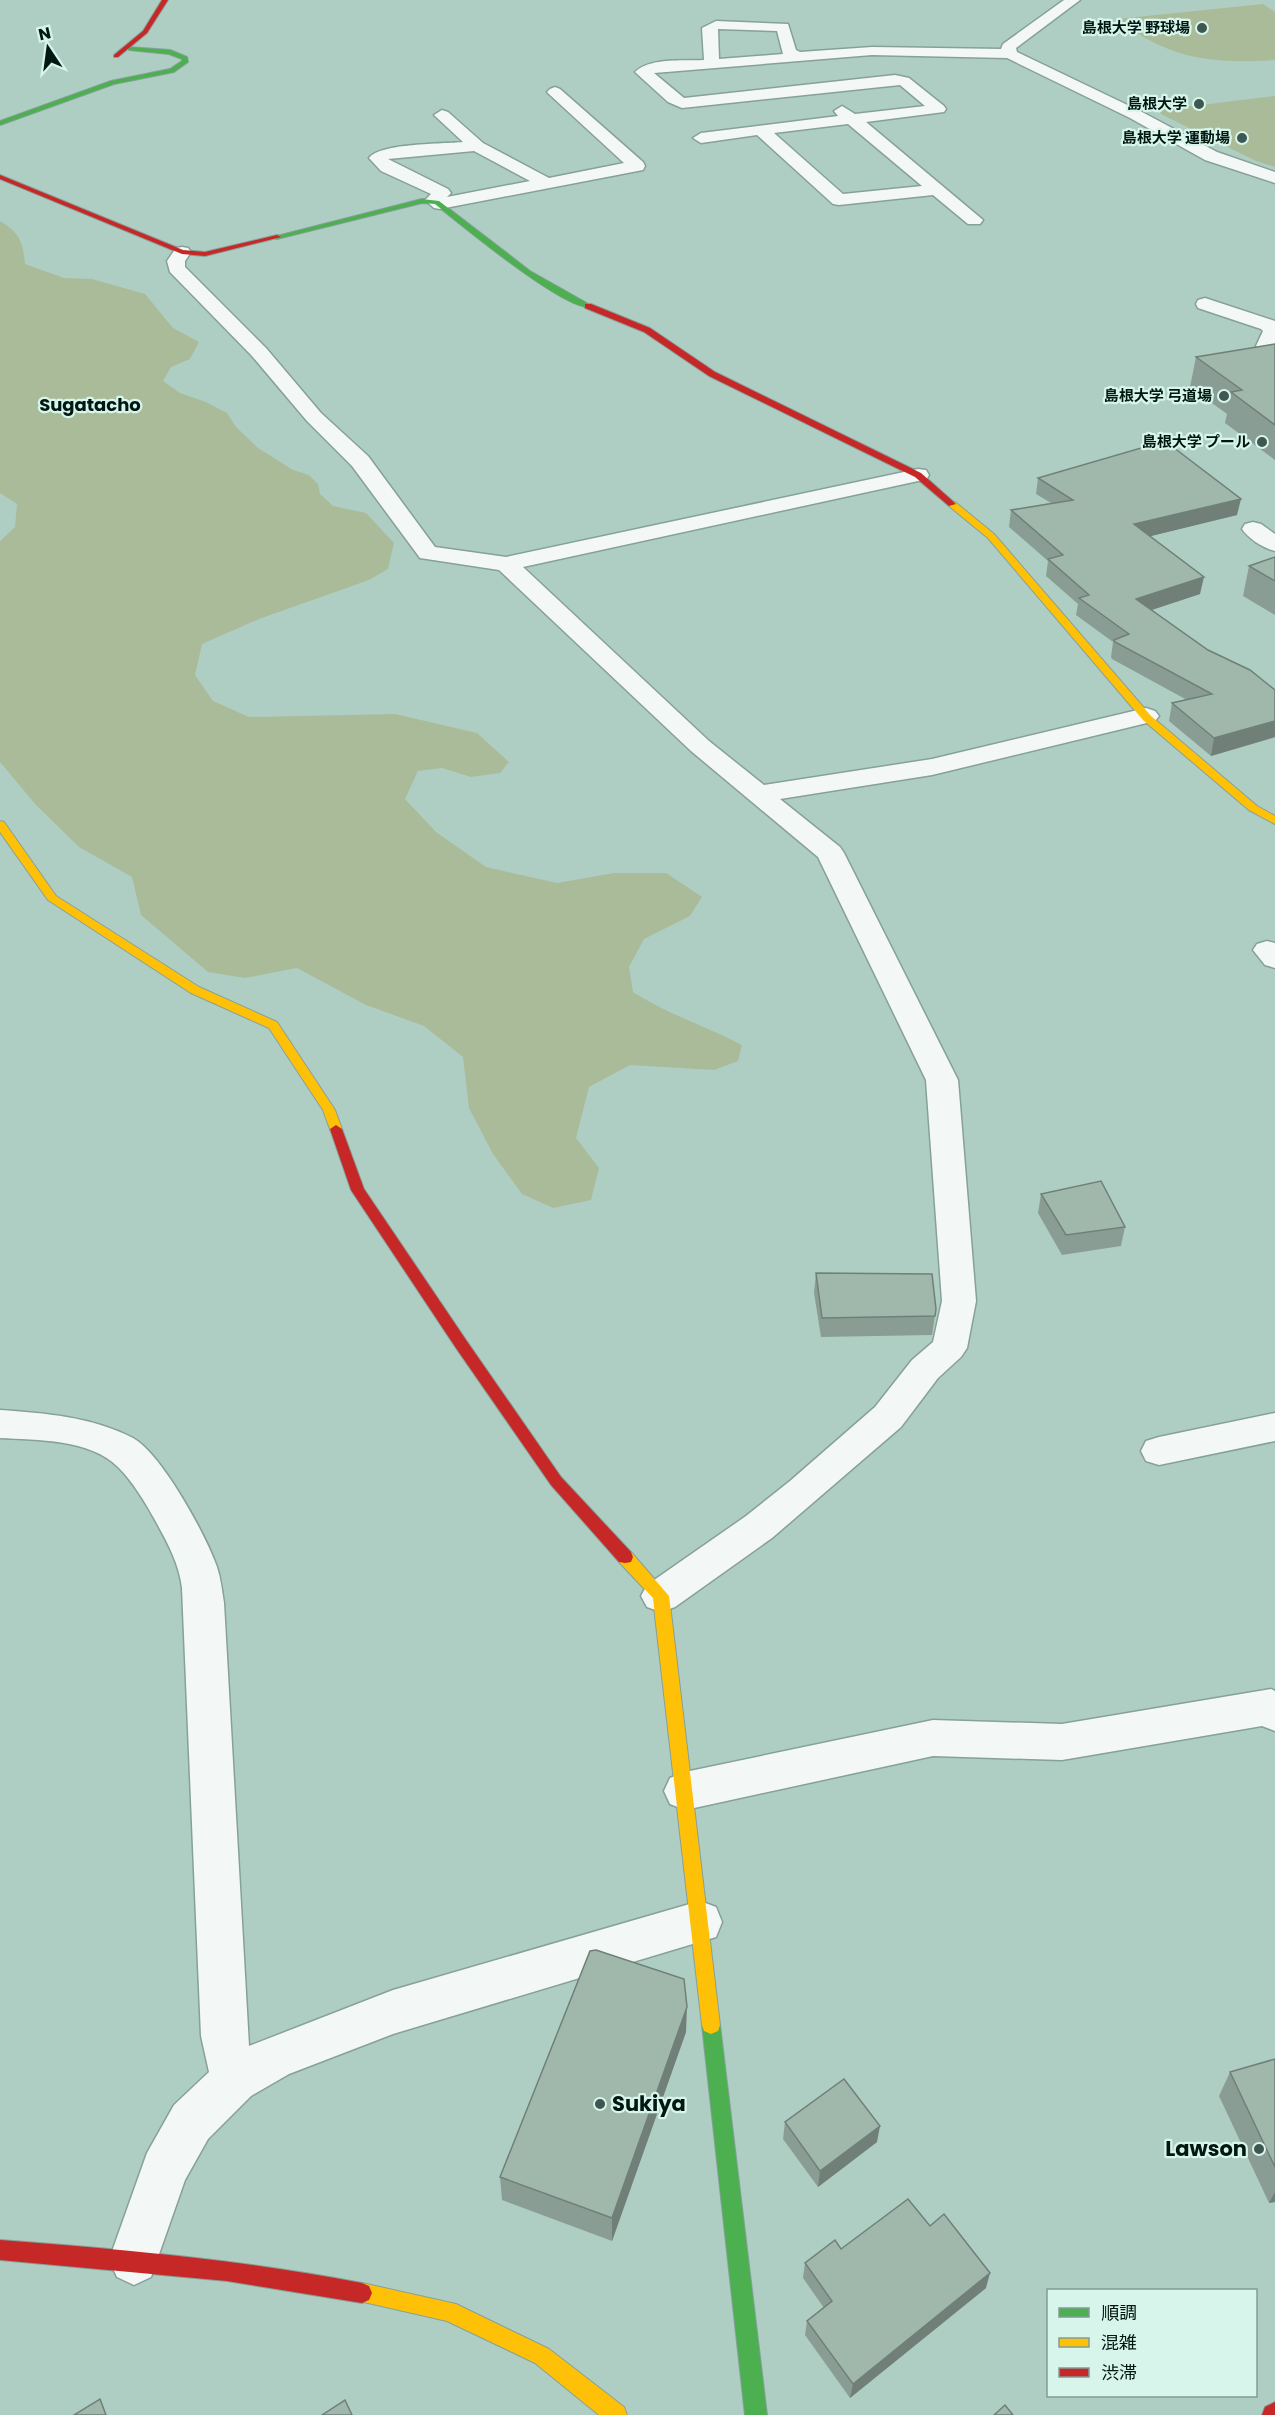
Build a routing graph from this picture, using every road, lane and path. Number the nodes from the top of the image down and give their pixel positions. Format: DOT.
graph roads {
  1 [pos="165,0"];
  2 [pos="1073,0"];
  3 [pos="129,48"];
  4 [pos="1010,54"];
  5 [pos="797,57"];
  6 [pos="102,64"];
  7 [pos="712,64"];
  8 [pos="815,89"];
  9 [pos="555,92"];
  10 [pos="442,115"];
  11 [pos="853,120"];
  12 [pos="0,123"];
  13 [pos="761,130"];
  14 [pos="701,138"];
  15 [pos="477,146"];
  16 [pos="0,177"];
  17 [pos="1275,178"];
  18 [pos="546,183"];
  19 [pos="937,189"];
  20 [pos="437,202"];
  21 [pos="974,220"];
  22 [pos="182,252"];
  23 [pos="1205,304"];
  24 [pos="1275,353"];
  25 [pos="918,475"];
  26 [pos="1253,529"];
  27 [pos="1275,544"];
  28 [pos="506,564"];
  29 [pos="1146,716"];
  30 [pos="760,794"];
  31 [pos="1275,821"];
  32 [pos="0,824"];
  33 [pos="0,1424"];
  34 [pos="1275,1427"];
  35 [pos="1159,1451"];
  36 [pos="661,1596"];
  37 [pos="1275,1713"];
  38 [pos="685,1791"];
  39 [pos="700,1922"];
  40 [pos="234,2080"];
  41 [pos="0,2250"];
  42 [pos="134,2260"];
  43 [pos="616,2415"];
  44 [pos="756,2415"];
  1 -- 3 [label="street"];
  2 -- 4 [label="street"];
  3 -- 6 [label="street"];
  3 -- 12 [label="street"];
  4 -- 5 [label="street"];
  4 -- 17 [label="street"];
  5 -- 7 [label="street"];
  5 -- 7 [label="street"];
  7 -- 8 [label="street"];
  8 -- 11 [label="street"];
  8 -- 11 [label="street"];
  9 -- 18 [label="street"];
  10 -- 15 [label="street"];
  11 -- 13 [label="street"];
  11 -- 19 [label="street"];
  13 -- 14 [label="street"];
  13 -- 19 [label="street"];
  15 -- 18 [label="street"];
  15 -- 20 [label="street"];
  16 -- 22 [label="street"];
  18 -- 20 [label="street"];
  19 -- 21 [label="street"];
  20 -- 22 [label="street"];
  20 -- 25 [label="street"];
  22 -- 28 [label="street"];
  23 -- 24 [label="street"];
  25 -- 28 [label="street"];
  25 -- 29 [label="street"];
  26 -- 27 [label="street"];
  28 -- 30 [label="street"];
  29 -- 30 [label="street"];
  29 -- 31 [label="street"];
  30 -- 36 [label="street"];
  32 -- 36 [label="street"];
  33 -- 40 [label="street"];
  34 -- 35 [label="street"];
  36 -- 38 [label="street"];
  37 -- 38 [label="street"];
  38 -- 39 [label="street"];
  39 -- 40 [label="street"];
  39 -- 44 [label="street"];
  40 -- 42 [label="street"];
  41 -- 42 [label="street"];
  42 -- 43 [label="street"];
}
